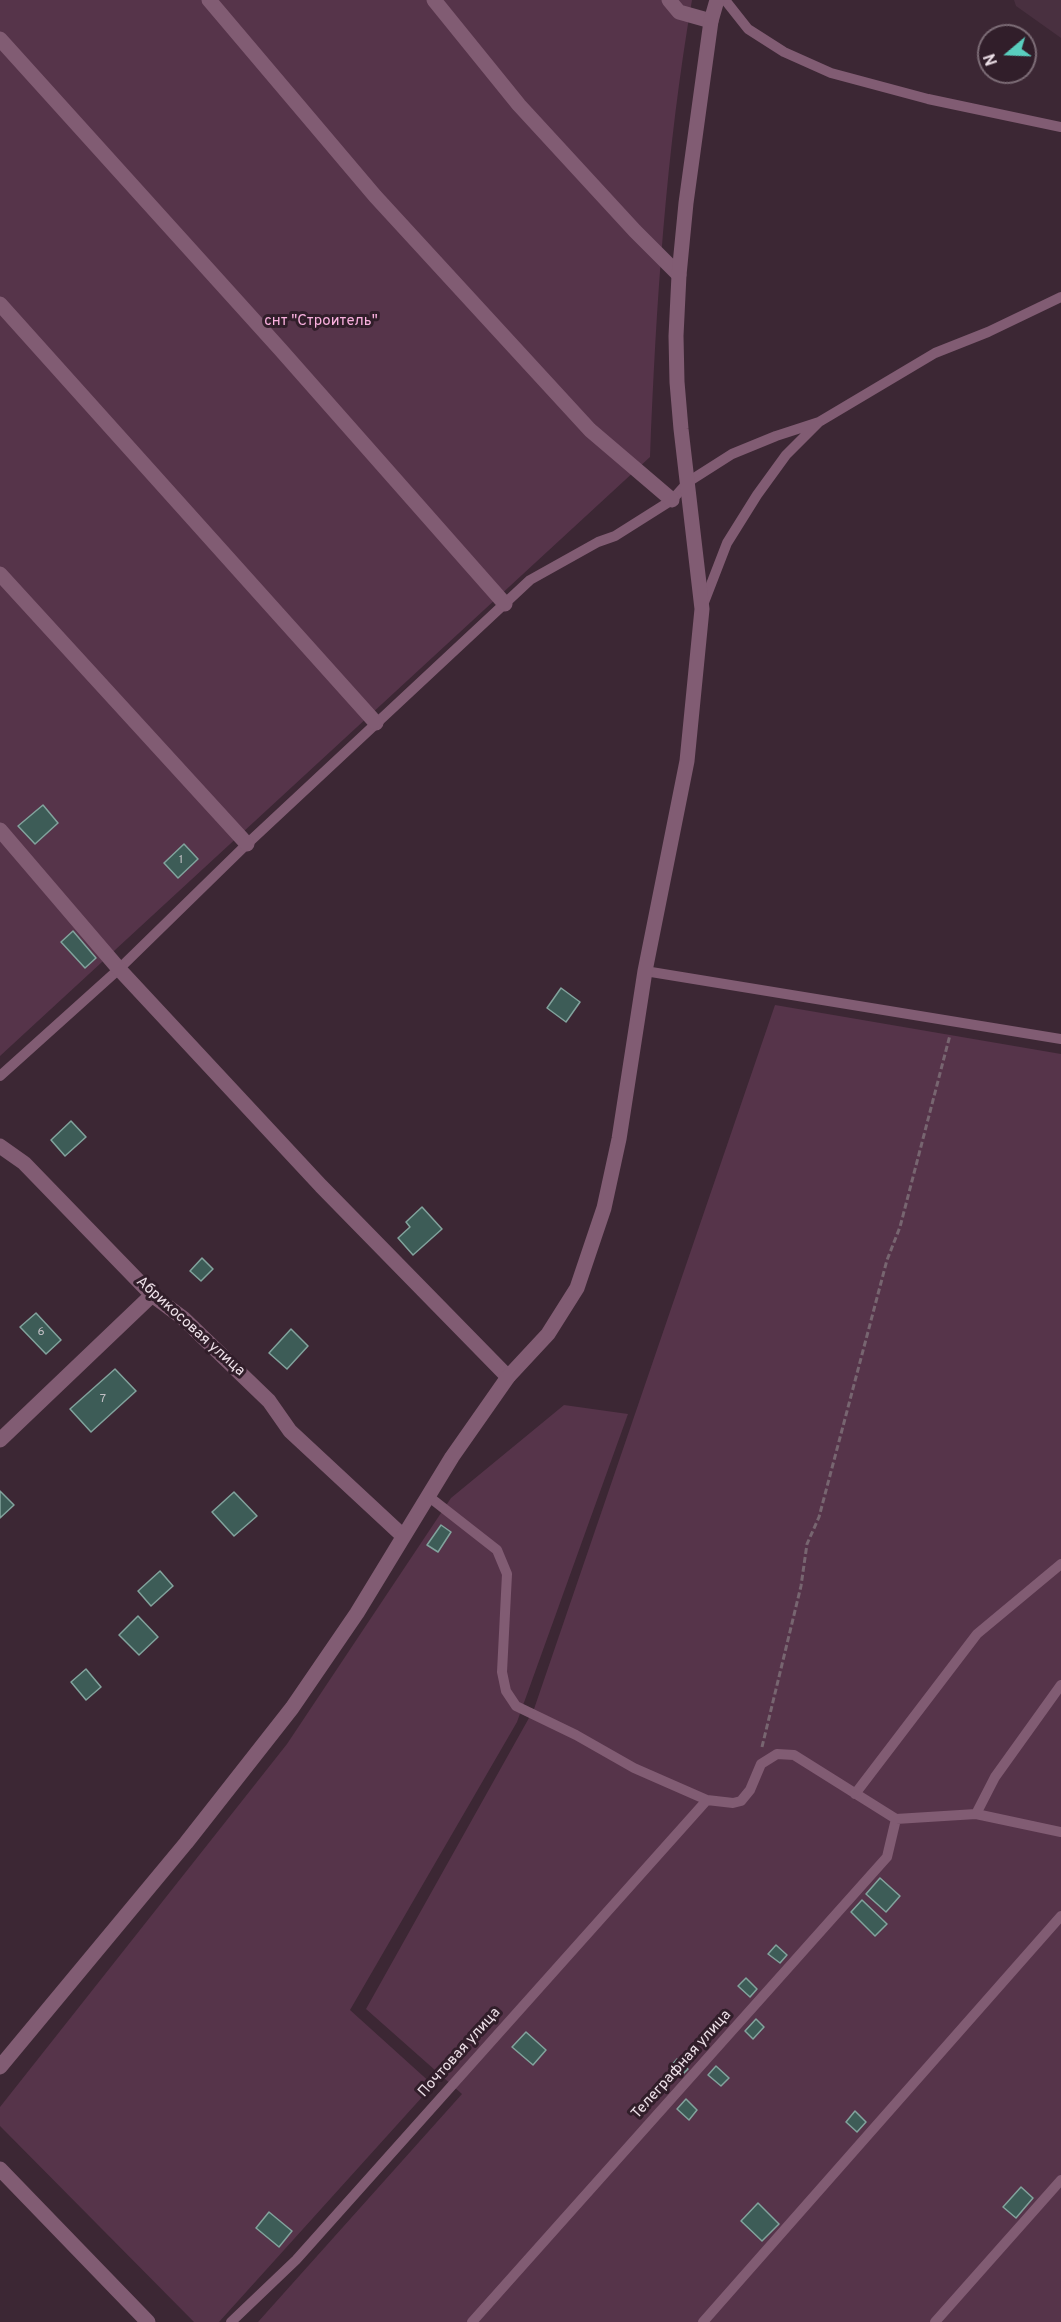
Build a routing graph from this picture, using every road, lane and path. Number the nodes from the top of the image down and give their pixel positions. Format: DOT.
graph roads {
  1 [pos="209,0"];
  2 [pos="434,0"];
  3 [pos="669,0"];
  4 [pos="717,0"];
  5 [pos="724,0"];
  6 [pos="711,21"];
  7 [pos="0,39"];
  8 [pos="1061,127"];
  9 [pos="679,274"];
  10 [pos="1061,297"];
  11 [pos="0,304"];
  12 [pos="819,422"];
  13 [pos="688,482"];
  14 [pos="672,500"];
  15 [pos="0,574"];
  16 [pos="505,604"];
  17 [pos="702,609"];
  18 [pos="376,723"];
  19 [pos="0,830"];
  20 [pos="247,844"];
  21 [pos="119,969"];
  22 [pos="645,971"];
  23 [pos="953,1022"];
  24 [pos="1061,1039"];
  25 [pos="0,1076"];
  26 [pos="0,1146"];
  27 [pos="152,1295"];
  28 [pos="508,1377"];
  29 [pos="0,1440"];
  30 [pos="428,1496"];
  31 [pos="403,1536"];
  32 [pos="1061,1564"];
  33 [pos="1061,1686"];
  34 [pos="761,1764"];
  35 [pos="855,1794"];
  36 [pos="707,1800"];
  37 [pos="976,1814"];
  38 [pos="896,1819"];
  39 [pos="1061,1832"];
  40 [pos="1061,1916"];
  41 [pos="0,2067"];
  42 [pos="0,2169"];
  43 [pos="1061,2180"];
  44 [pos="148,2322"];
  45 [pos="231,2322"];
  46 [pos="472,2322"];
  47 [pos="704,2322"];
  48 [pos="935,2322"];
  1 -- 14 [label="street"];
  2 -- 9 [label="street"];
  3 -- 6 [label="street"];
  4 -- 6 [label="street"];
  5 -- 8 [label="lane"];
  6 -- 9 [label="street"];
  7 -- 16 [label="street"];
  9 -- 13 [label="street"];
  10 -- 12 [label="lane"];
  11 -- 18 [label="street"];
  12 -- 13 [label="lane"];
  12 -- 17 [label="lane"];
  13 -- 14 [label="lane"];
  13 -- 17 [label="street"];
  14 -- 16 [label="lane"];
  15 -- 20 [label="street"];
  16 -- 18 [label="lane"];
  17 -- 22 [label="street"];
  18 -- 20 [label="lane"];
  19 -- 21 [label="street"];
  20 -- 21 [label="lane"];
  21 -- 25 [label="lane"];
  21 -- 28 [label="street"];
  22 -- 23 [label="lane"];
  22 -- 28 [label="street"];
  23 -- 24 [label="lane"];
  23 -- 34 [label="path"];
  26 -- 27 [label="street, Абрикосовая улица"];
  27 -- 29 [label="street"];
  27 -- 31 [label="street, Абрикосовая улица"];
  28 -- 30 [label="street"];
  30 -- 31 [label="street"];
  30 -- 36 [label="lane"];
  31 -- 41 [label="street"];
  32 -- 35 [label="lane"];
  33 -- 37 [label="lane"];
  34 -- 35 [label="lane"];
  34 -- 36 [label="lane"];
  35 -- 38 [label="lane"];
  36 -- 45 [label="lane, Почтовая улица"];
  37 -- 38 [label="lane"];
  37 -- 39 [label="lane"];
  38 -- 46 [label="lane, Телеграфная улица"];
  40 -- 47 [label="lane"];
  42 -- 44 [label="street"];
  43 -- 48 [label="lane"];
}
